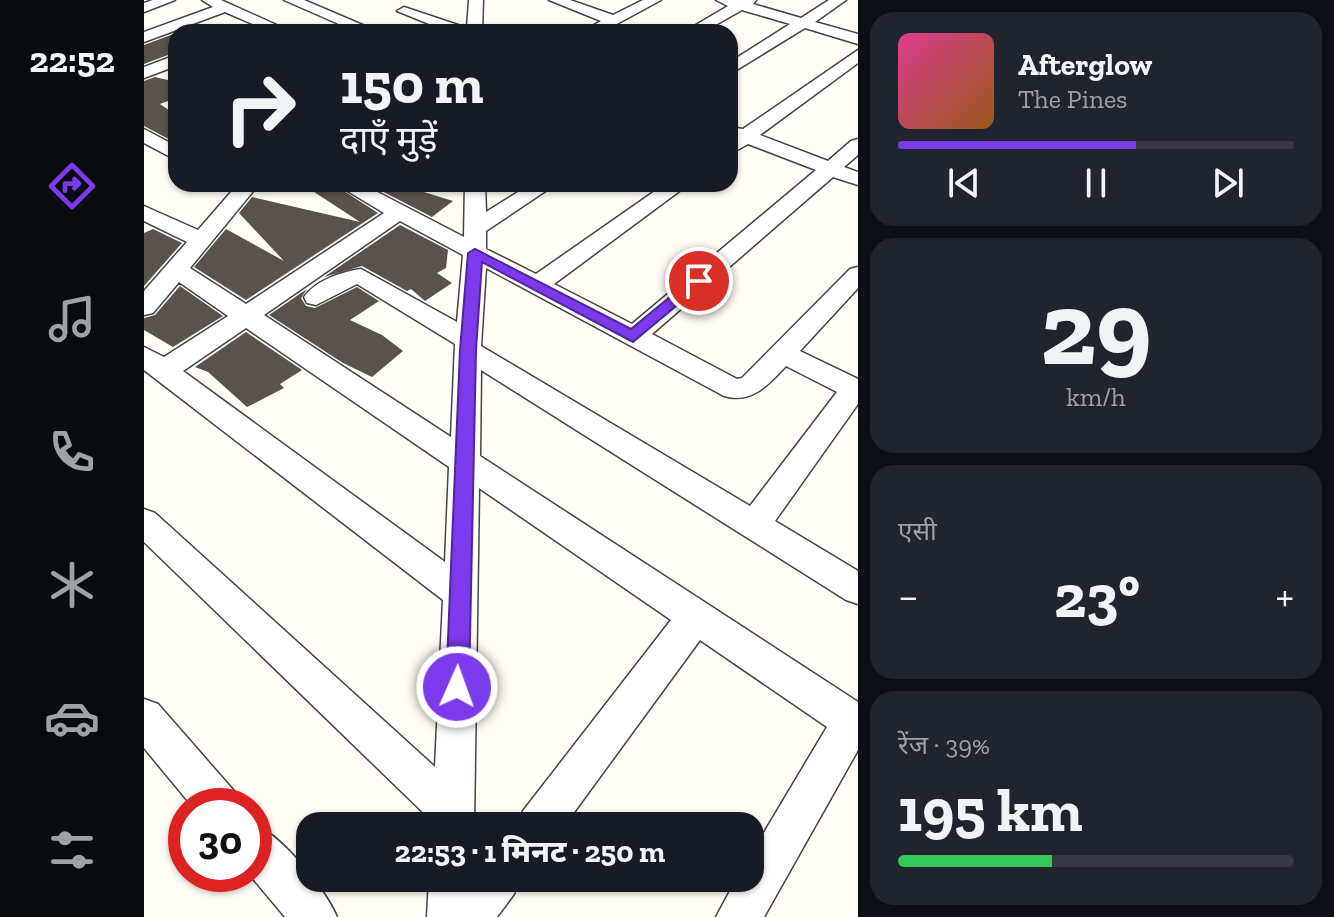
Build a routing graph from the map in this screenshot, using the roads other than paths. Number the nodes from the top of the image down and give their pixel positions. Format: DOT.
graph roads {
  1 [pos="168,0"];
  2 [pos="209,0"];
  3 [pos="291,0"];
  4 [pos="386,0"];
  5 [pos="476,0"];
  6 [pos="556,0"];
  7 [pos="654,0"];
  8 [pos="723,0"];
  9 [pos="839,0"];
  10 [pos="745,2"];
  11 [pos="226,7"];
  12 [pos="144,8"];
  13 [pos="404,10"];
  14 [pos="614,20"];
  15 [pos="801,22"];
  16 [pos="180,24"];
  17 [pos="267,24"];
  18 [pos="351,24"];
  19 [pos="442,24"];
  20 [pos="474,24"];
  21 [pos="606,24"];
  22 [pos="706,24"];
  23 [pos="168,28"];
  24 [pos="144,37"];
  25 [pos="858,39"];
  26 [pos="858,55"];
  27 [pos="168,63"];
  28 [pos="738,64"];
  29 [pos="148,71"];
  30 [pos="168,80"];
  31 [pos="144,135"];
  32 [pos="738,137"];
  33 [pos="738,140"];
  34 [pos="858,145"];
  35 [pos="168,149"];
  36 [pos="831,169"];
  37 [pos="858,179"];
  38 [pos="235,192"];
  39 [pos="360,192"];
  40 [pos="475,192"];
  41 [pos="536,192"];
  42 [pos="668,192"];
  43 [pos="398,213"];
  44 [pos="149,221"];
  45 [pos="201,240"];
  46 [pos="475,240"];
  47 [pos="176,269"];
  48 [pos="858,274"];
  49 [pos="536,285"];
  50 [pos="316,297"];
  51 [pos="833,299"];
  52 [pos="144,307"];
  53 [pos="858,310"];
  54 [pos="243,314"];
  55 [pos="633,337"];
  56 [pos="469,345"];
  57 [pos="782,353"];
  58 [pos="155,363"];
  59 [pos="856,390"];
  60 [pos="465,459"];
  61 [pos="144,522"];
  62 [pos="754,525"];
  63 [pos="857,586"];
  64 [pos="460,593"];
  65 [pos="696,616"];
  66 [pos="144,718"];
  67 [pos="856,723"];
  68 [pos="204,788"];
  69 [pos="446,812"];
  70 [pos="453,812"];
  71 [pos="549,812"];
  72 [pos="272,867"];
  73 [pos="451,892"];
  74 [pos="488,892"];
  75 [pos="314,917"];
  76 [pos="450,917"];
  77 [pos="469,917"];
  78 [pos="739,917"];
  1 -- 12 [label="street"];
  2 -- 11 [label="street"];
  3 -- 18 [label="street"];
  4 -- 13 [label="street"];
  5 -- 20 [label="street"];
  6 -- 14 [label="street"];
  7 -- 14 [label="street"];
  8 -- 10 [label="street"];
  9 -- 15 [label="street"];
  10 -- 15 [label="street"];
  10 -- 22 [label="street"];
  11 -- 16 [label="street"];
  11 -- 17 [label="street"];
  13 -- 19 [label="street"];
  14 -- 21 [label="street"];
  15 -- 25 [label="street"];
  15 -- 28 [label="street"];
  23 -- 24 [label="street"];
  26 -- 32 [label="street"];
  27 -- 29 [label="street"];
  29 -- 30 [label="street"];
  31 -- 35 [label="street"];
  33 -- 36 [label="street"];
  34 -- 36 [label="street"];
  36 -- 37 [label="street"];
  36 -- 55 [label="street"];
  38 -- 45 [label="street"];
  39 -- 43 [label="street"];
  40 -- 46 [label="street"];
  41 -- 46 [label="street"];
  42 -- 49 [label="street"];
  43 -- 46 [label="street"];
  43 -- 54 [label="street"];
  44 -- 45 [label="street"];
  45 -- 47 [label="street"];
  46 -- 49 [label="street"];
  46 -- 56 [label="street"];
  47 -- 52 [label="street"];
  47 -- 54 [label="street"];
  48 -- 51 [label="street"];
  49 -- 55 [label="street"];
  50 -- 56 [label="street"];
  51 -- 53 [label="street"];
  51 -- 57 [label="street"];
  54 -- 58 [label="street"];
  54 -- 60 [label="street"];
  55 -- 57 [label="street"];
  56 -- 60 [label="street"];
  56 -- 62 [label="street"];
  57 -- 59 [label="street"];
  58 -- 64 [label="street"];
  59 -- 62 [label="street"];
  60 -- 64 [label="street"];
  60 -- 65 [label="street"];
  61 -- 69 [label="street"];
  62 -- 63 [label="street"];
  64 -- 70 [label="street"];
  65 -- 67 [label="street"];
  65 -- 71 [label="street"];
  66 -- 68 [label="street"];
  67 -- 78 [label="street"];
  72 -- 75 [label="street"];
  73 -- 76 [label="street"];
  74 -- 77 [label="street"];
}
